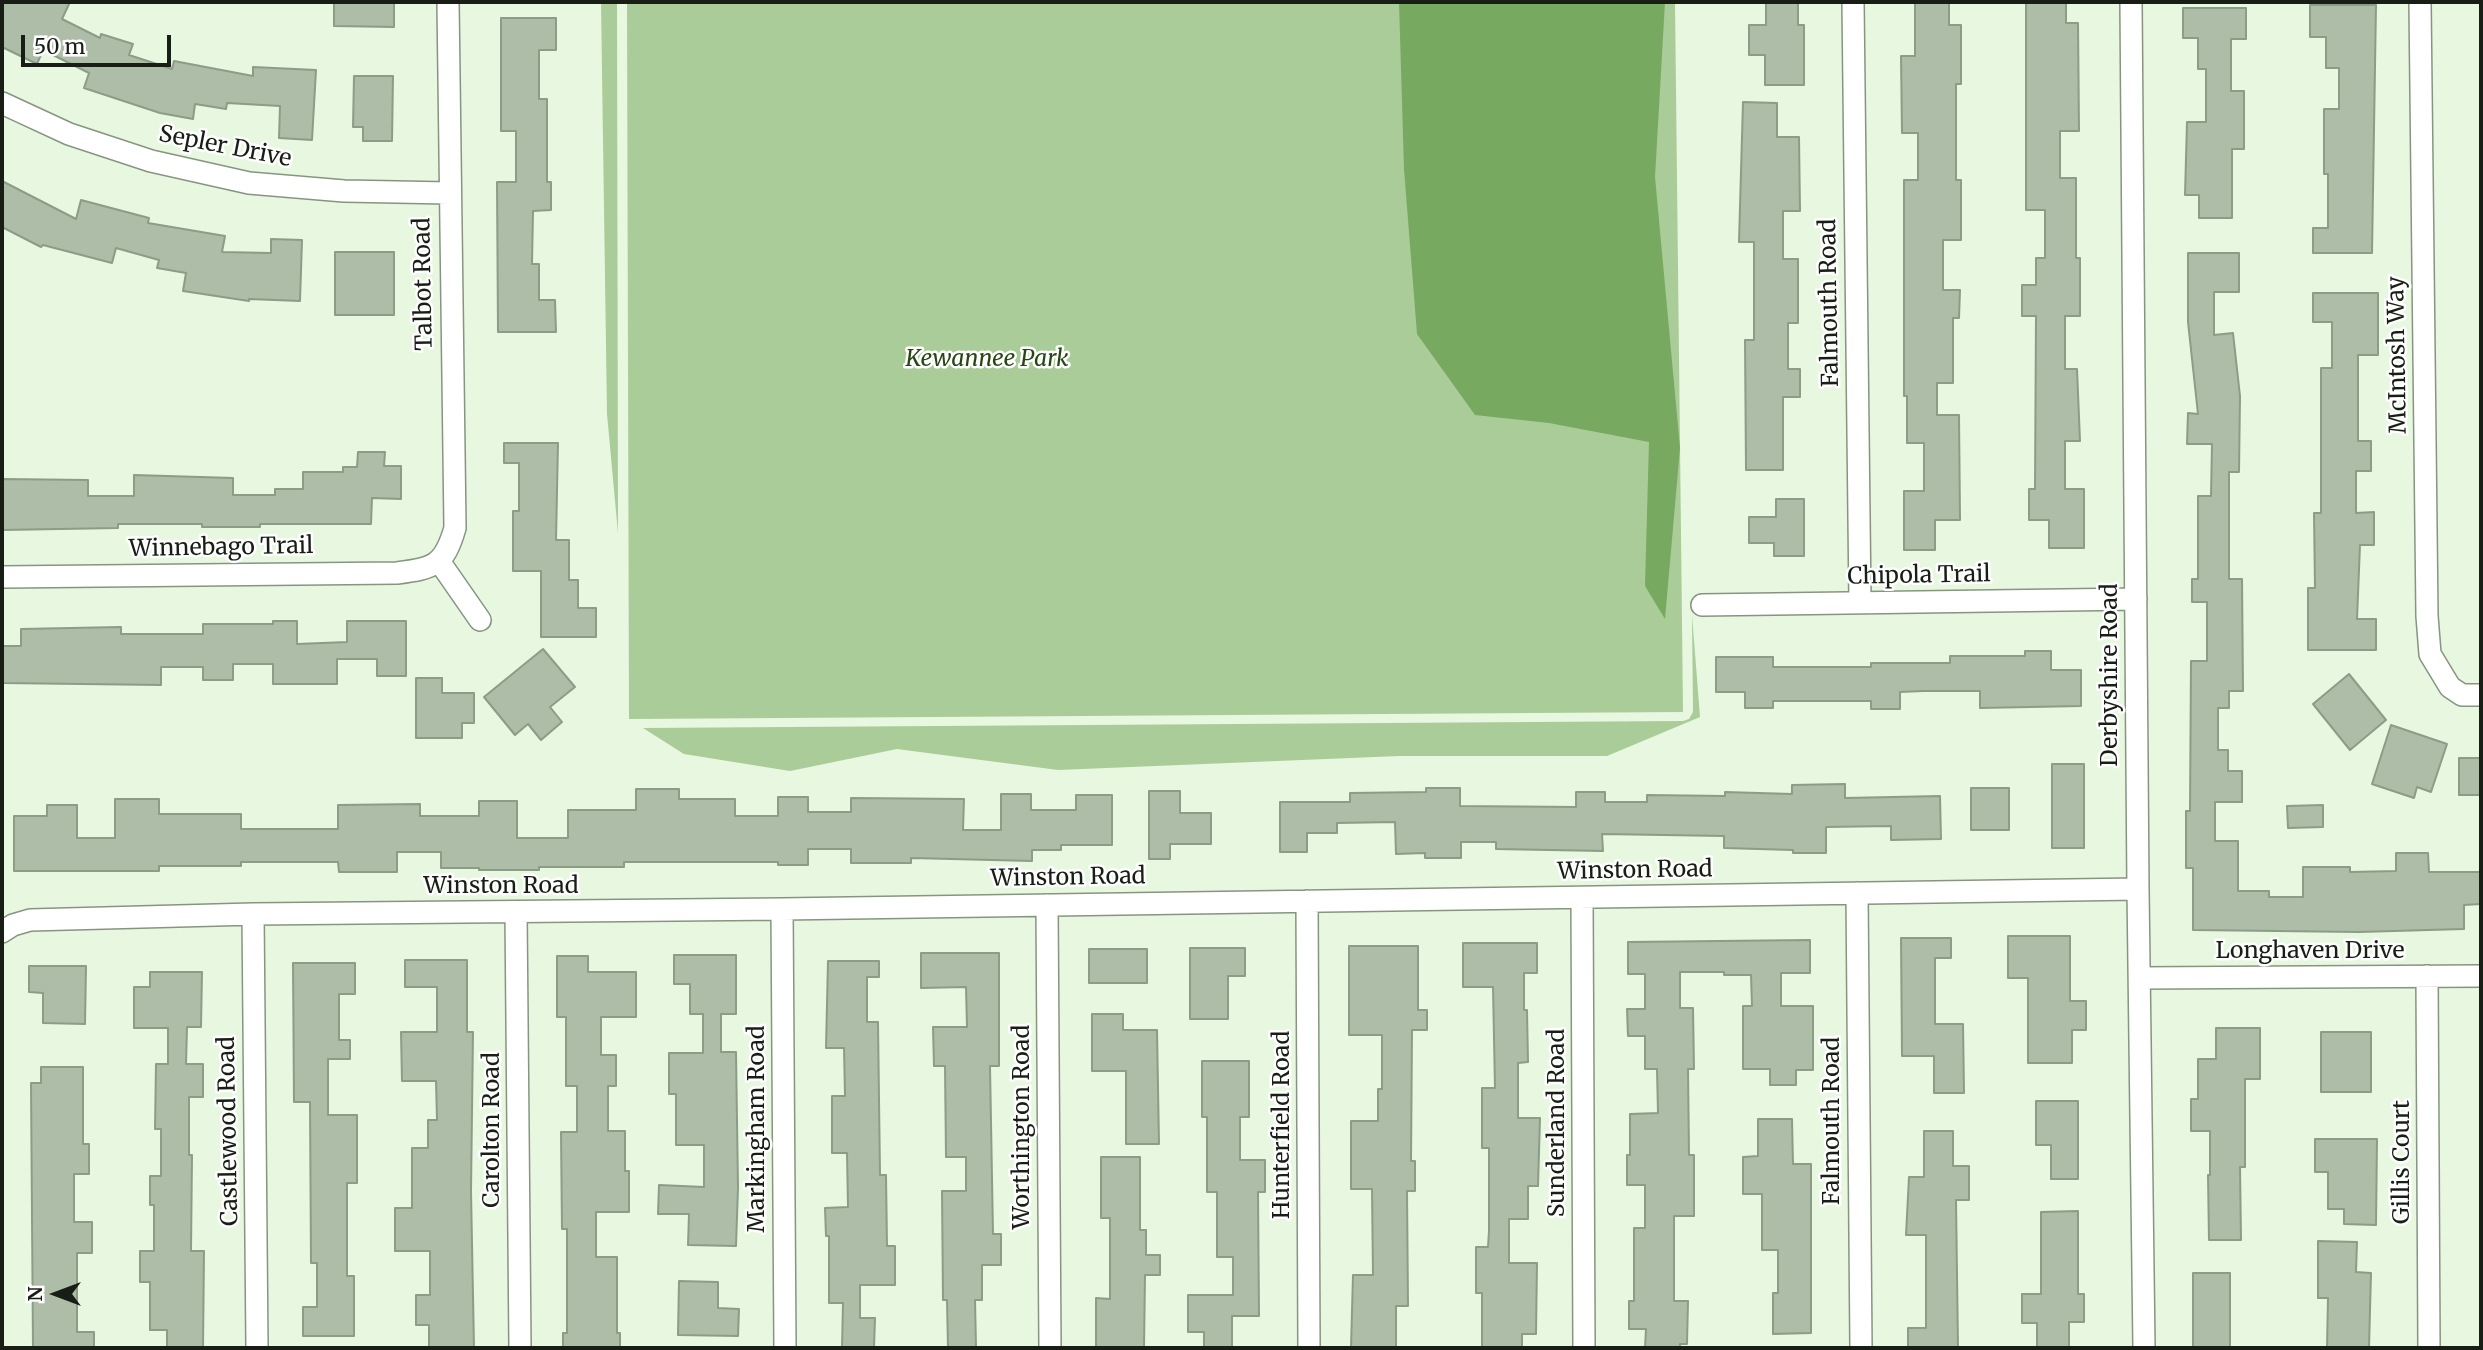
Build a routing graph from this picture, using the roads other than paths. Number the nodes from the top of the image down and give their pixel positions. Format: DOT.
graph roads {
  1 [pos="448,2"];
  2 [pos="1853,2"];
  3 [pos="2131,2"];
  4 [pos="2420,2"];
  5 [pos="2,103"];
  6 [pos="449,193"];
  7 [pos="439,561"];
  8 [pos="2,577"];
  9 [pos="2136,599"];
  10 [pos="1860,603"];
  11 [pos="1702,605"];
  12 [pos="480,620"];
  13 [pos="2472,695"];
  14 [pos="2138,889"];
  15 [pos="1857,893"];
  16 [pos="1582,898"];
  17 [pos="1307,901"];
  18 [pos="1047,905"];
  19 [pos="782,909"];
  20 [pos="516,912"];
  21 [pos="253,914"];
  22 [pos="2,932"];
  23 [pos="2481,975"];
  24 [pos="2427,976"];
  25 [pos="2140,978"];
  26 [pos="257,1348"];
  27 [pos="520,1348"];
  28 [pos="785,1348"];
  29 [pos="1050,1348"];
  30 [pos="1309,1348"];
  31 [pos="1584,1348"];
  32 [pos="1861,1348"];
  33 [pos="2144,1348"];
  34 [pos="2429,1348"];
  1 -- 6 [label="street, Talbot Road"];
  2 -- 10 [label="street, Falmouth Road"];
  3 -- 9 [label="street, Derbyshire Road"];
  4 -- 13 [label="street, McIntosh Way"];
  5 -- 6 [label="street, Sepler Drive"];
  6 -- 7 [label="street, Talbot Road"];
  7 -- 8 [label="street, Winnebago Trail"];
  7 -- 12 [label="street"];
  9 -- 10 [label="street, Chipola Trail"];
  9 -- 14 [label="street, Derbyshire Road"];
  10 -- 11 [label="street, Chipola Trail"];
  14 -- 15 [label="street, Winston Road"];
  14 -- 25 [label="street, Derbyshire Road"];
  15 -- 16 [label="street, Winston Road"];
  15 -- 32 [label="street, Falmouth Road"];
  16 -- 17 [label="street, Winston Road"];
  16 -- 31 [label="street, Sunderland Road"];
  17 -- 18 [label="street, Winston Road"];
  17 -- 30 [label="street, Hunterfield Road"];
  18 -- 19 [label="street, Winston Road"];
  18 -- 29 [label="street, Worthington Road"];
  19 -- 20 [label="street, Winston Road"];
  19 -- 28 [label="street, Markingham Road"];
  20 -- 21 [label="street, Winston Road"];
  20 -- 27 [label="street, Carolton Road"];
  21 -- 22 [label="street, Winston Road"];
  21 -- 26 [label="street, Castlewood Road"];
  23 -- 24 [label="street, Longhaven Drive"];
  24 -- 25 [label="street, Longhaven Drive"];
  24 -- 34 [label="street, Gillis Court"];
  25 -- 33 [label="street, Derbyshire Road"];
}
